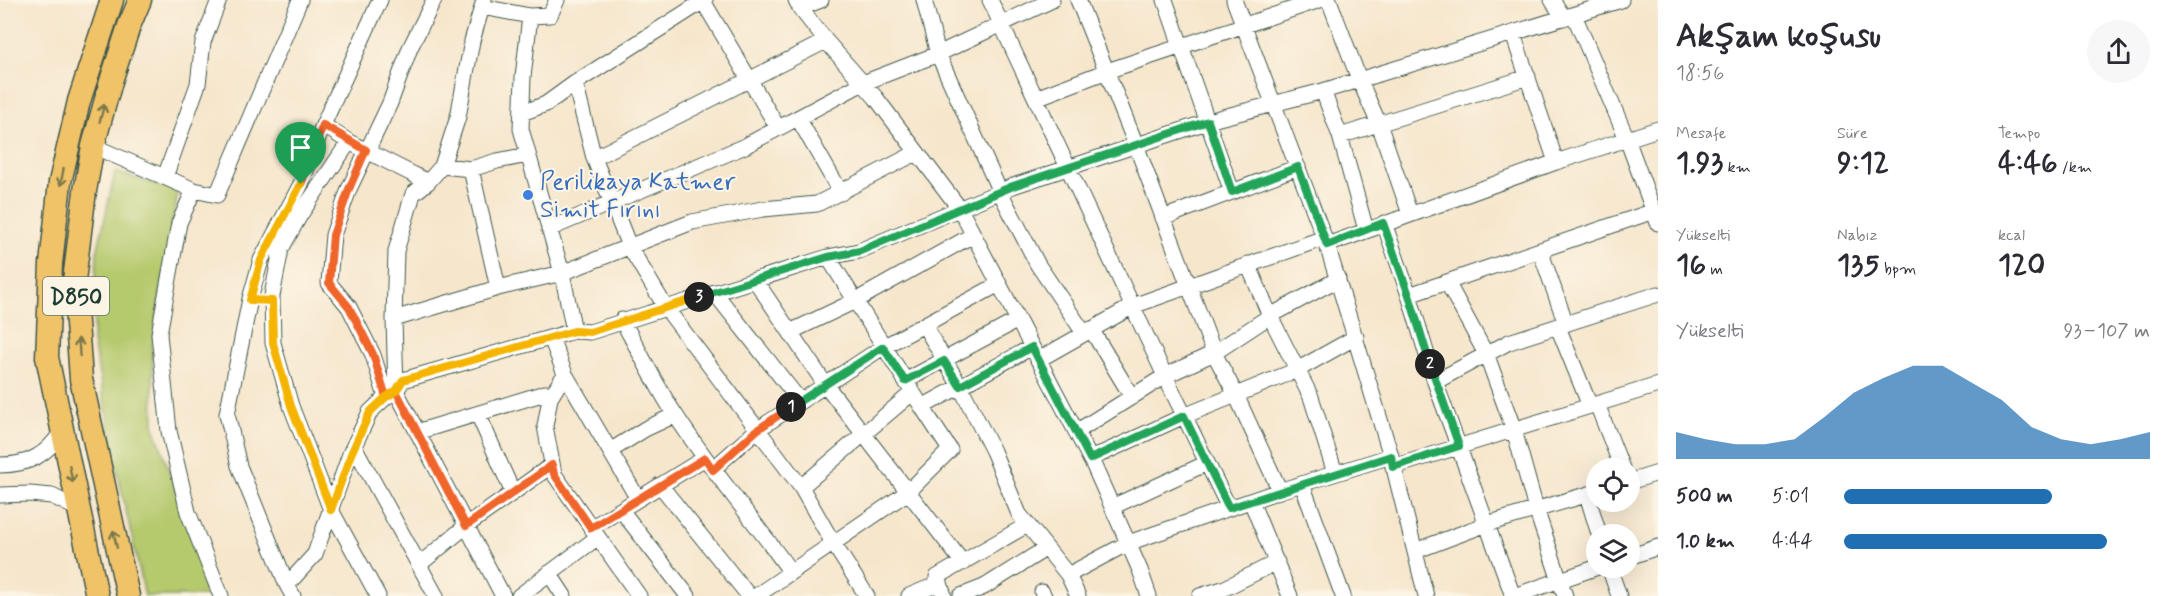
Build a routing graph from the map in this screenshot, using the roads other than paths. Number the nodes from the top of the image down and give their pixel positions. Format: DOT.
graph roads {
  1 [pos="112,0"];
  2 [pos="140,0"];
  3 [pos="219,0"];
  4 [pos="300,0"];
  5 [pos="380,0"];
  6 [pos="434,0"];
  7 [pos="557,0"];
  8 [pos="821,0"];
  9 [pos="924,0"];
  10 [pos="990,0"];
  11 [pos="1052,0"];
  12 [pos="1078,0"];
  13 [pos="1165,0"];
  14 [pos="1234,0"];
  15 [pos="1320,0"];
  16 [pos="1329,0"];
  17 [pos="1552,0"];
  18 [pos="1621,0"];
  19 [pos="704,1"];
  20 [pos="483,4"];
  21 [pos="798,4"];
  22 [pos="530,16"];
  23 [pos="1569,16"];
  24 [pos="1001,24"];
  25 [pos="1244,27"];
  26 [pos="1513,34"];
  27 [pos="826,41"];
  28 [pos="1180,47"];
  29 [pos="938,54"];
  30 [pos="1107,71"];
  31 [pos="1528,77"];
  32 [pos="749,79"];
  33 [pos="1359,79"];
  34 [pos="574,82"];
  35 [pos="863,83"];
  36 [pos="1323,91"];
  37 [pos="1036,98"];
  38 [pos="1274,104"];
  39 [pos="522,113"];
  40 [pos="798,118"];
  41 [pos="1208,121"];
  42 [pos="1379,124"];
  43 [pos="323,125"];
  44 [pos="778,128"];
  45 [pos="1658,129"];
  46 [pos="1340,136"];
  47 [pos="1628,139"];
  48 [pos="349,142"];
  49 [pos="1136,145"];
  50 [pos="93,146"];
  51 [pos="366,150"];
  52 [pos="916,153"];
  53 [pos="528,155"];
  54 [pos="594,158"];
  55 [pos="1557,162"];
  56 [pos="442,166"];
  57 [pos="1298,167"];
  58 [pos="1068,168"];
  59 [pos="471,169"];
  60 [pos="165,177"];
  61 [pos="428,182"];
  62 [pos="194,190"];
  63 [pos="1000,192"];
  64 [pos="1232,192"];
  65 [pos="841,193"];
  66 [pos="612,203"];
  67 [pos="960,209"];
  68 [pos="1410,214"];
  69 [pos="1656,217"];
  70 [pos="1163,218"];
  71 [pos="1383,223"];
  72 [pos="549,229"];
  73 [pos="1366,230"];
  74 [pos="973,235"];
  75 [pos="1326,242"];
  76 [pos="630,246"];
  77 [pos="1540,250"];
  78 [pos="828,257"];
  79 [pos="1248,264"];
  80 [pos="562,273"];
  81 [pos="1338,279"];
  82 [pos="755,280"];
  83 [pos="1447,282"];
  84 [pos="999,284"];
  85 [pos="1190,286"];
  86 [pos="498,288"];
  87 [pos="714,292"];
  88 [pos="1658,294"];
  89 [pos="1409,295"];
  90 [pos="250,300"];
  91 [pos="855,300"];
  92 [pos="272,301"];
  93 [pos="1133,306"];
  94 [pos="666,308"];
  95 [pos="1270,316"];
  96 [pos="394,319"];
  97 [pos="622,320"];
  98 [pos="1018,320"];
  99 [pos="924,325"];
  100 [pos="1562,325"];
  101 [pos="574,331"];
  102 [pos="1088,331"];
  103 [pos="790,332"];
  104 [pos="1356,336"];
  105 [pos="551,338"];
  106 [pos="883,347"];
  107 [pos="1035,353"];
  108 [pos="1214,353"];
  109 [pos="1487,356"];
  110 [pos="944,361"];
  111 [pos="1297,370"];
  112 [pos="565,374"];
  113 [pos="1165,376"];
  114 [pos="1435,382"];
  115 [pos="825,384"];
  116 [pos="1658,385"];
  117 [pos="960,386"];
  118 [pos="909,387"];
  119 [pos="553,393"];
  120 [pos="391,394"];
  121 [pos="1236,395"];
  122 [pos="1132,397"];
  123 [pos="800,401"];
  124 [pos="1593,405"];
  125 [pos="922,407"];
  126 [pos="478,414"];
  127 [pos="675,415"];
  128 [pos="1184,416"];
  129 [pos="757,430"];
  130 [pos="1514,430"];
  131 [pos="62,431"];
  132 [pos="417,432"];
  133 [pos="1076,432"];
  134 [pos="864,433"];
  135 [pos="354,446"];
  136 [pos="1459,446"];
  137 [pos="610,451"];
  138 [pos="1617,458"];
  139 [pos="1090,459"];
  140 [pos="1392,462"];
  141 [pos="1207,463"];
  142 [pos="709,464"];
  143 [pos="0,465"];
  144 [pos="552,465"];
  145 [pos="1658,473"];
  146 [pos="1335,474"];
  147 [pos="1640,479"];
  148 [pos="1302,484"];
  149 [pos="660,486"];
  150 [pos="801,486"];
  151 [pos="1280,491"];
  152 [pos="908,492"];
  153 [pos="513,493"];
  154 [pos="1586,494"];
  155 [pos="0,495"];
  156 [pos="638,499"];
  157 [pos="1251,501"];
  158 [pos="1112,507"];
  159 [pos="1229,508"];
  160 [pos="78,509"];
  161 [pos="1536,509"];
  162 [pos="331,510"];
  163 [pos="621,510"];
  164 [pos="1487,524"];
  165 [pos="1027,525"];
  166 [pos="466,526"];
  167 [pos="595,533"];
  168 [pos="833,543"];
  169 [pos="1128,543"];
  170 [pos="1658,548"];
  171 [pos="1045,549"];
  172 [pos="1415,551"];
  173 [pos="1640,554"];
  174 [pos="1277,562"];
  175 [pos="963,563"];
  176 [pos="420,564"];
  177 [pos="1586,571"];
  178 [pos="790,572"];
  179 [pos="549,573"];
  180 [pos="1068,575"];
  181 [pos="1613,578"];
  182 [pos="1559,580"];
  183 [pos="780,589"];
  184 [pos="942,589"];
  185 [pos="290,590"];
  186 [pos="987,591"];
  187 [pos="1224,592"];
  188 [pos="374,594"];
  189 [pos="97,596"];
  190 [pos="128,596"];
  191 [pos="221,596"];
  192 [pos="436,596"];
  193 [pos="503,596"];
  194 [pos="519,596"];
  195 [pos="564,596"];
  196 [pos="639,596"];
  197 [pos="688,596"];
  198 [pos="749,596"];
  199 [pos="756,596"];
  200 [pos="867,596"];
  201 [pos="909,596"];
  202 [pos="961,596"];
  203 [pos="1078,596"];
  204 [pos="1149,596"];
  205 [pos="1200,596"];
  206 [pos="1290,596"];
  207 [pos="1343,596"];
  208 [pos="1426,596"];
  209 [pos="1513,596"];
  210 [pos="1565,596"];
  211 [pos="1619,596"];
  1 -- 131 [label="highway, D850, one-way"];
  50 -- 2 [label="highway, D850, one-way"];
  3 -- 60 [label="street"];
  4 -- 62 [label="street"];
  5 -- 43 [label="street"];
  6 -- 51 [label="street"];
  7 -- 22 [label="street"];
  8 -- 21 [label="street"];
  9 -- 29 [label="street"];
  10 -- 24 [label="street"];
  11 -- 24 [label="street"];
  12 -- 30 [label="street"];
  13 -- 28 [label="street"];
  14 -- 25 [label="street"];
  15 -- 25 [label="street"];
  16 -- 33 [label="street"];
  17 -- 23 [label="street"];
  18 -- 23 [label="street"];
  19 -- 32 [label="street"];
  19 -- 34 [label="street"];
  20 -- 22 [label="street"];
  20 -- 56 [label="street"];
  21 -- 27 [label="street"];
  22 -- 39 [label="street"];
  23 -- 26 [label="street"];
  23 -- 47 [label="street"];
  24 -- 29 [label="street"];
  24 -- 37 [label="street"];
  25 -- 28 [label="street"];
  25 -- 38 [label="street"];
  26 -- 31 [label="street"];
  26 -- 33 [label="street"];
  27 -- 32 [label="street"];
  27 -- 35 [label="street"];
  28 -- 30 [label="street"];
  28 -- 41 [label="street"];
  29 -- 35 [label="street"];
  29 -- 63 [label="street"];
  30 -- 37 [label="street"];
  30 -- 49 [label="street"];
  31 -- 42 [label="street"];
  31 -- 55 [label="street"];
  32 -- 44 [label="street"];
  32 -- 54 [label="street"];
  33 -- 36 [label="street"];
  33 -- 42 [label="street"];
  34 -- 39 [label="street"];
  34 -- 54 [label="street"];
  35 -- 40 [label="street"];
  35 -- 52 [label="street"];
  36 -- 38 [label="street"];
  36 -- 46 [label="street"];
  37 -- 58 [label="street"];
  38 -- 41 [label="street"];
  38 -- 57 [label="street"];
  39 -- 53 [label="street"];
  40 -- 44 [label="street"];
  40 -- 65 [label="street"];
  41 -- 49 [label="street"];
  41 -- 64 [label="street"];
  42 -- 46 [label="street"];
  42 -- 68 [label="street"];
  43 -- 48 [label="street"];
  43 -- 90 [label="street"];
  44 -- 66 [label="street"];
  45 -- 47 [label="street"];
  46 -- 73 [label="street"];
  47 -- 55 [label="street"];
  47 -- 69 [label="street"];
  48 -- 51 [label="street"];
  48 -- 92 [label="street"];
  49 -- 58 [label="street"];
  49 -- 70 [label="street"];
  50 -- 60 [label="street"];
  190 -- 50 [label="highway, D850, one-way"];
  51 -- 61 [label="street"];
  51 -- 120 [label="street"];
  52 -- 65 [label="street"];
  52 -- 67 [label="street"];
  53 -- 59 [label="street"];
  53 -- 72 [label="street"];
  54 -- 66 [label="street"];
  55 -- 68 [label="street"];
  56 -- 59 [label="street"];
  56 -- 61 [label="street"];
  57 -- 64 [label="street"];
  57 -- 75 [label="street"];
  58 -- 63 [label="street"];
  58 -- 93 [label="street"];
  59 -- 86 [label="street"];
  60 -- 62 [label="street"];
  61 -- 96 [label="street"];
  62 -- 191 [label="street"];
  63 -- 67 [label="street"];
  63 -- 102 [label="street"];
  64 -- 70 [label="street"];
  65 -- 76 [label="street"];
  66 -- 72 [label="street"];
  66 -- 76 [label="street"];
  67 -- 74 [label="street"];
  67 -- 78 [label="street"];
  68 -- 71 [label="street"];
  69 -- 77 [label="street"];
  70 -- 85 [label="street"];
  71 -- 73 [label="street"];
  71 -- 89 [label="street"];
  72 -- 80 [label="street"];
  73 -- 75 [label="street"];
  74 -- 84 [label="street"];
  74 -- 91 [label="street"];
  75 -- 79 [label="street"];
  75 -- 81 [label="street"];
  76 -- 80 [label="street"];
  76 -- 94 [label="street"];
  77 -- 83 [label="street"];
  77 -- 100 [label="street"];
  78 -- 82 [label="street"];
  78 -- 91 [label="street"];
  79 -- 85 [label="street"];
  79 -- 95 [label="street"];
  80 -- 86 [label="street"];
  80 -- 101 [label="street"];
  81 -- 95 [label="street"];
  81 -- 104 [label="street"];
  82 -- 87 [label="street"];
  82 -- 103 [label="street"];
  83 -- 89 [label="street"];
  83 -- 109 [label="street"];
  84 -- 98 [label="street"];
  84 -- 99 [label="street"];
  85 -- 93 [label="street"];
  85 -- 108 [label="street"];
  86 -- 96 [label="street"];
  87 -- 94 [label="street"];
  87 -- 123 [label="street"];
  88 -- 100 [label="street"];
  89 -- 114 [label="street"];
  90 -- 92 [label="street"];
  90 -- 185 [label="street"];
  91 -- 103 [label="street"];
  91 -- 106 [label="street"];
  92 -- 162 [label="street"];
  93 -- 102 [label="street"];
  93 -- 113 [label="street"];
  94 -- 97 [label="street"];
  94 -- 129 [label="street"];
  95 -- 108 [label="street"];
  95 -- 111 [label="street"];
  96 -- 120 [label="street"];
  97 -- 101 [label="street"];
  97 -- 127 [label="street"];
  98 -- 107 [label="street"];
  98 -- 110 [label="street"];
  99 -- 106 [label="street"];
  99 -- 110 [label="street"];
  100 -- 109 [label="street"];
  100 -- 124 [label="street"];
  101 -- 105 [label="street"];
  102 -- 107 [label="street"];
  102 -- 122 [label="street"];
  103 -- 115 [label="street"];
  104 -- 111 [label="street"];
  104 -- 140 [label="street"];
  105 -- 112 [label="street"];
  105 -- 120 [label="street"];
  106 -- 115 [label="street"];
  106 -- 118 [label="street"];
  107 -- 117 [label="street"];
  107 -- 133 [label="street"];
  108 -- 113 [label="street"];
  108 -- 121 [label="street"];
  109 -- 114 [label="street"];
  109 -- 130 [label="street"];
  110 -- 117 [label="street"];
  110 -- 118 [label="street"];
  111 -- 121 [label="street"];
  111 -- 146 [label="street"];
  112 -- 119 [label="street"];
  112 -- 137 [label="street"];
  113 -- 122 [label="street"];
  113 -- 128 [label="street"];
  114 -- 136 [label="street"];
  115 -- 123 [label="street"];
  115 -- 134 [label="street"];
  116 -- 124 [label="street"];
  117 -- 125 [label="street"];
  117 -- 165 [label="street"];
  118 -- 125 [label="street"];
  118 -- 134 [label="street"];
  119 -- 126 [label="street"];
  119 -- 144 [label="street"];
  120 -- 132 [label="street"];
  120 -- 135 [label="street"];
  121 -- 128 [label="street"];
  121 -- 151 [label="street"];
  122 -- 133 [label="street"];
  123 -- 129 [label="street"];
  124 -- 130 [label="street"];
  124 -- 138 [label="street"];
  125 -- 152 [label="street"];
  126 -- 132 [label="street"];
  126 -- 153 [label="street"];
  127 -- 137 [label="street"];
  127 -- 142 [label="street"];
  128 -- 139 [label="street"];
  128 -- 141 [label="street"];
  129 -- 142 [label="street"];
  129 -- 150 [label="street"];
  130 -- 136 [label="street"];
  130 -- 161 [label="street"];
  131 -- 143 [label="street"];
  131 -- 160 [label="highway, D850, one-way"];
  132 -- 166 [label="street"];
  133 -- 139 [label="street"];
  134 -- 150 [label="street"];
  134 -- 152 [label="street"];
  135 -- 162 [label="street"];
  135 -- 176 [label="street"];
  136 -- 140 [label="street"];
  136 -- 164 [label="street"];
  137 -- 156 [label="street"];
  139 -- 158 [label="street"];
  140 -- 146 [label="street"];
  140 -- 172 [label="street"];
  141 -- 158 [label="street"];
  141 -- 159 [label="street"];
  142 -- 149 [label="street"];
  142 -- 178 [label="street"];
  144 -- 153 [label="street"];
  144 -- 167 [label="street"];
  145 -- 147 [label="street"];
  146 -- 148 [label="street"];
  148 -- 151 [label="street"];
  148 -- 207 [label="street"];
  149 -- 156 [label="street"];
  149 -- 198 [label="street"];
  150 -- 168 [label="street"];
  151 -- 157 [label="street"];
  152 -- 168 [label="street"];
  152 -- 175 [label="street"];
  153 -- 166 [label="street"];
  154 -- 161 [label="street"];
  155 -- 160 [label="street"];
  156 -- 163 [label="street"];
  157 -- 159 [label="street"];
  157 -- 174 [label="street"];
  158 -- 169 [label="street"];
  159 -- 169 [label="street"];
  160 -- 189 [label="highway, D850"];
  161 -- 164 [label="street"];
  161 -- 182 [label="street"];
  162 -- 185 [label="street"];
  162 -- 188 [label="street"];
  163 -- 167 [label="street"];
  163 -- 197 [label="street"];
  164 -- 172 [label="street"];
  164 -- 209 [label="street"];
  165 -- 171 [label="street"];
  165 -- 175 [label="street"];
  166 -- 176 [label="street"];
  166 -- 193 [label="street"];
  167 -- 179 [label="street"];
  167 -- 196 [label="street"];
  168 -- 178 [label="street"];
  168 -- 200 [label="street"];
  169 -- 180 [label="street"];
  169 -- 204 [label="street"];
  170 -- 173 [label="street"];
  171 -- 180 [label="street"];
  171 -- 186 [label="street"];
  172 -- 208 [label="street"];
  174 -- 187 [label="street"];
  174 -- 206 [label="street"];
  175 -- 184 [label="street"];
  176 -- 192 [label="street"];
  177 -- 182 [label="street"];
  178 -- 183 [label="street"];
  179 -- 194 [label="street"];
  179 -- 195 [label="street"];
  180 -- 203 [label="street"];
  181 -- 211 [label="street"];
  182 -- 209 [label="street"];
  182 -- 210 [label="street"];
  183 -- 199 [label="street"];
  184 -- 201 [label="street"];
  186 -- 202 [label="street"];
  187 -- 205 [label="street"];
}
